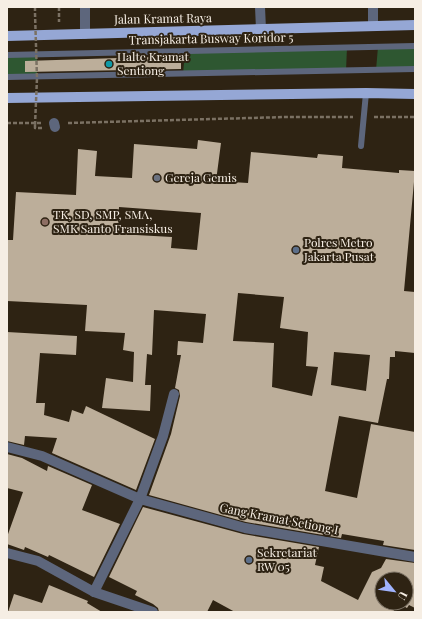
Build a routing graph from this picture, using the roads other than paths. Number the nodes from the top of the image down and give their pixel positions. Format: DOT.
graph roads {
  1 [pos="85,7"];
  2 [pos="260,7"];
  3 [pos="373,7"];
  4 [pos="415,25"];
  5 [pos="374,26"];
  6 [pos="261,30"];
  7 [pos="85,34"];
  8 [pos="7,36"];
  9 [pos="415,46"];
  10 [pos="7,54"];
  11 [pos="415,69"];
  12 [pos="7,77"];
  13 [pos="366,93"];
  14 [pos="415,94"];
  15 [pos="7,98"];
  16 [pos="361,146"];
  17 [pos="174,394"];
  18 [pos="7,447"];
  19 [pos="140,499"];
  20 [pos="7,553"];
  21 [pos="415,557"];
  22 [pos="94,592"];
  23 [pos="125,608"];
  24 [pos="153,612"];
  1 -- 7 [label="street"];
  2 -- 6 [label="street"];
  3 -- 5 [label="street"];
  4 -- 5 [label="main road, Jalan Kramat Raya"];
  5 -- 6 [label="main road, Jalan Kramat Raya"];
  6 -- 7 [label="main road, Jalan Kramat Raya"];
  7 -- 8 [label="main road, Jalan Kramat Raya"];
  9 -- 10 [label="lane, Transjakarta Busway Koridor 5"];
  11 -- 12 [label="lane"];
  13 -- 14 [label="main road"];
  13 -- 15 [label="main road"];
  13 -- 16 [label="lane"];
  17 -- 19 [label="street"];
  18 -- 19 [label="street, Gang Kramat Setiong I"];
  19 -- 21 [label="street, Gang Kramat Setiong I"];
  19 -- 22 [label="street"];
  20 -- 22 [label="street"];
  22 -- 23 [label="street"];
  23 -- 24 [label="street"];
}
